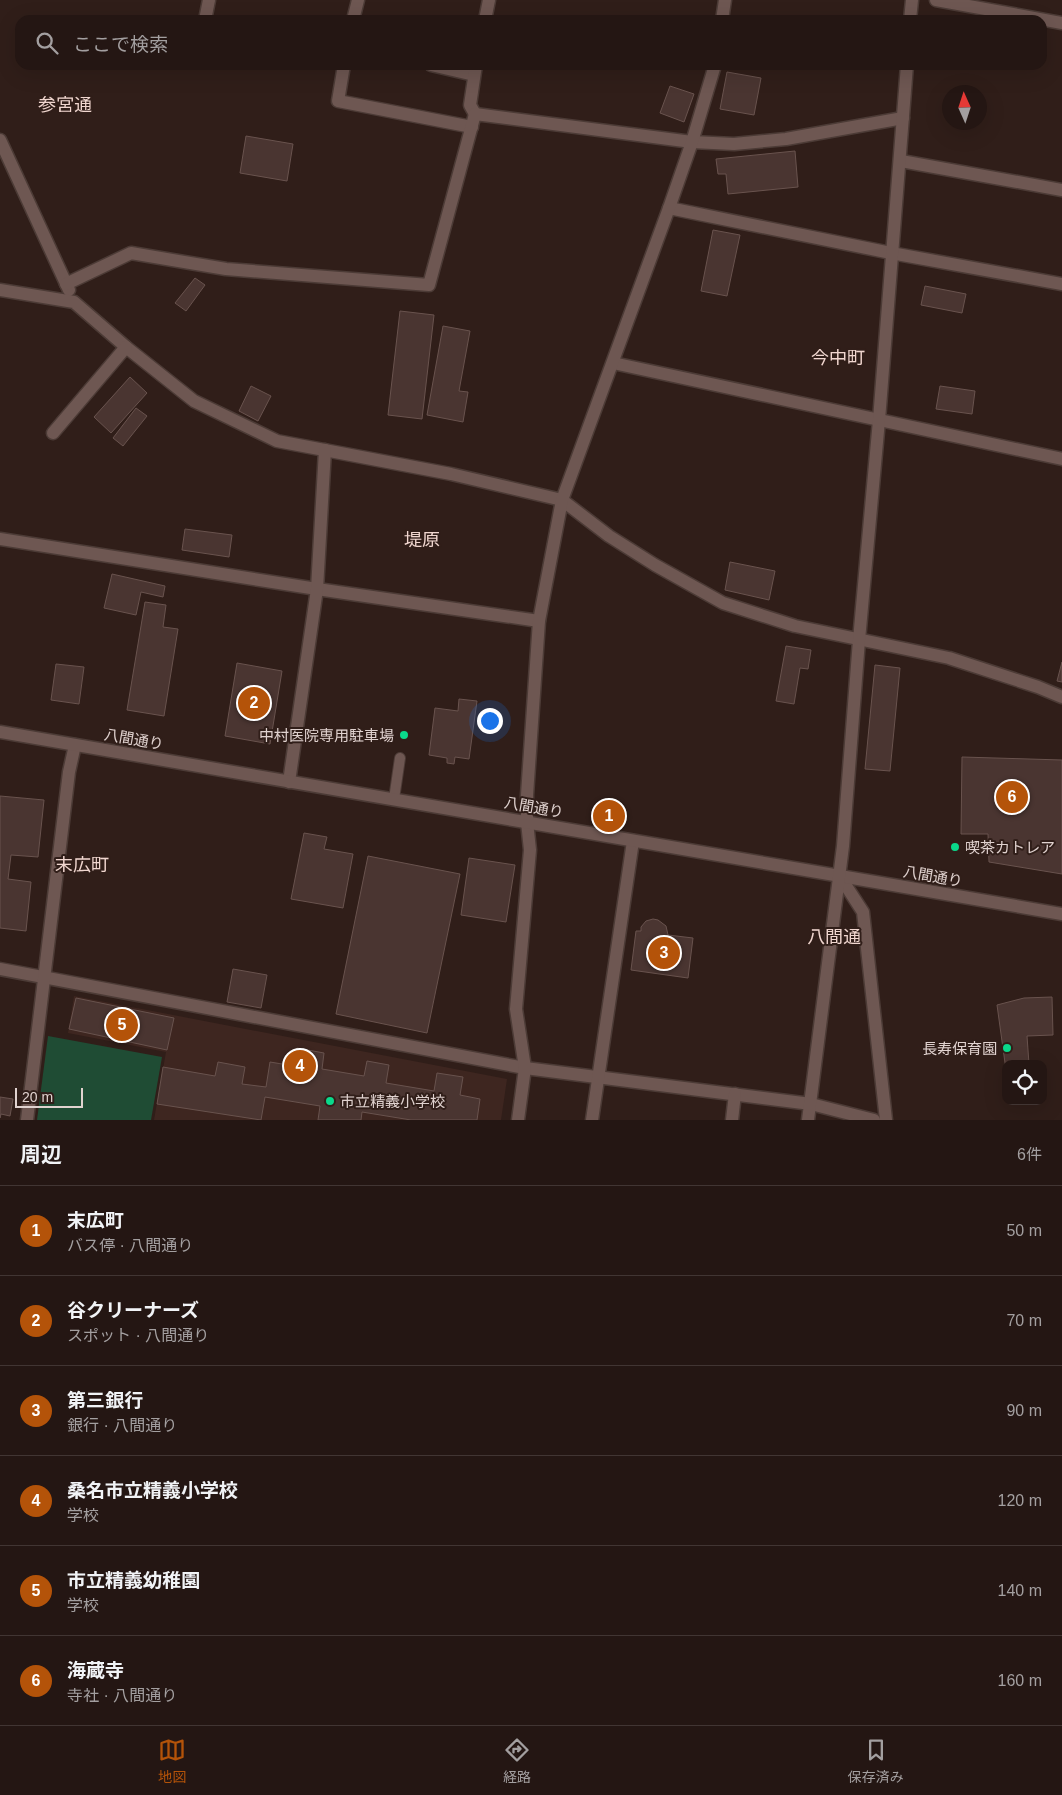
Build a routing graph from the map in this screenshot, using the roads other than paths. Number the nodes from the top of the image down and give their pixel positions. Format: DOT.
graph roads {
  1 [pos="209,0"];
  2 [pos="358,0"];
  3 [pos="489,0"];
  4 [pos="725,0"];
  5 [pos="912,0"];
  6 [pos="936,0"];
  7 [pos="206,15"];
  8 [pos="354,15"];
  9 [pos="486,15"];
  10 [pos="723,15"];
  11 [pos="910,15"];
  12 [pos="1018,15"];
  13 [pos="1047,20"];
  14 [pos="1062,23"];
  15 [pos="343,70"];
  16 [pos="475,70"];
  17 [pos="714,70"];
  18 [pos="907,70"];
  19 [pos="475,114"];
  20 [pos="903,118"];
  21 [pos="472,127"];
  22 [pos="0,140"];
  23 [pos="692,142"];
  24 [pos="900,161"];
  25 [pos="1062,190"];
  26 [pos="669,208"];
  27 [pos="891,253"];
  28 [pos="66,284"];
  29 [pos="1062,284"];
  30 [pos="0,290"];
  31 [pos="74,302"];
  32 [pos="126,347"];
  33 [pos="613,363"];
  34 [pos="880,420"];
  35 [pos="53,433"];
  36 [pos="325,450"];
  37 [pos="1062,459"];
  38 [pos="562,500"];
  39 [pos="0,539"];
  40 [pos="317,589"];
  41 [pos="539,621"];
  42 [pos="859,640"];
  43 [pos="1062,697"];
  44 [pos="0,732"];
  45 [pos="76,745"];
  46 [pos="400,758"];
  47 [pos="289,782"];
  48 [pos="394,799"];
  49 [pos="527,822"];
  50 [pos="633,841"];
  51 [pos="839,875"];
  52 [pos="1062,914"];
  53 [pos="0,969"];
  54 [pos="45,977"];
  55 [pos="525,1068"];
  56 [pos="598,1077"];
  57 [pos="735,1094"];
  58 [pos="810,1104"];
  59 [pos="27,1120"];
  60 [pos="518,1120"];
  61 [pos="592,1120"];
  62 [pos="732,1120"];
  63 [pos="808,1120"];
  64 [pos="874,1120"];
  65 [pos="886,1120"];
  1 -- 7 [label="street"];
  2 -- 8 [label="street"];
  3 -- 9 [label="street"];
  4 -- 10 [label="street"];
  5 -- 11 [label="street"];
  6 -- 12 [label="street"];
  13 -- 14 [label="street"];
  15 -- 21 [label="street"];
  16 -- 19 [label="street"];
  17 -- 23 [label="street"];
  18 -- 20 [label="street"];
  19 -- 21 [label="street"];
  19 -- 23 [label="street"];
  20 -- 23 [label="street"];
  20 -- 24 [label="street"];
  21 -- 28 [label="street"];
  22 -- 28 [label="street"];
  23 -- 26 [label="street"];
  24 -- 25 [label="street"];
  24 -- 27 [label="street"];
  26 -- 27 [label="street"];
  26 -- 33 [label="street"];
  27 -- 29 [label="street"];
  27 -- 34 [label="street"];
  28 -- 31 [label="street"];
  30 -- 31 [label="street"];
  31 -- 32 [label="street"];
  32 -- 35 [label="street"];
  32 -- 36 [label="street"];
  33 -- 34 [label="street"];
  33 -- 38 [label="street"];
  34 -- 37 [label="street"];
  34 -- 42 [label="street"];
  36 -- 38 [label="street"];
  36 -- 40 [label="street"];
  38 -- 41 [label="street"];
  38 -- 42 [label="street"];
  39 -- 40 [label="street"];
  40 -- 41 [label="street"];
  40 -- 47 [label="street"];
  41 -- 49 [label="street"];
  42 -- 43 [label="street"];
  42 -- 51 [label="street"];
  44 -- 45 [label="street, 八間通り"];
  45 -- 47 [label="street, 八間通り"];
  45 -- 54 [label="street"];
  46 -- 48 [label="lane"];
  47 -- 48 [label="street, 八間通り"];
  48 -- 49 [label="street, 八間通り"];
  49 -- 50 [label="street, 八間通り"];
  49 -- 55 [label="street"];
  50 -- 51 [label="street, 八間通り"];
  50 -- 56 [label="street"];
  51 -- 52 [label="street, 八間通り"];
  51 -- 58 [label="street"];
  51 -- 65 [label="street"];
  53 -- 54 [label="street"];
  54 -- 55 [label="street"];
  54 -- 59 [label="street"];
  55 -- 56 [label="street"];
  55 -- 60 [label="street"];
  56 -- 57 [label="street"];
  56 -- 61 [label="street"];
  57 -- 58 [label="street"];
  57 -- 62 [label="street"];
  58 -- 63 [label="street"];
  58 -- 64 [label="street"];
}
